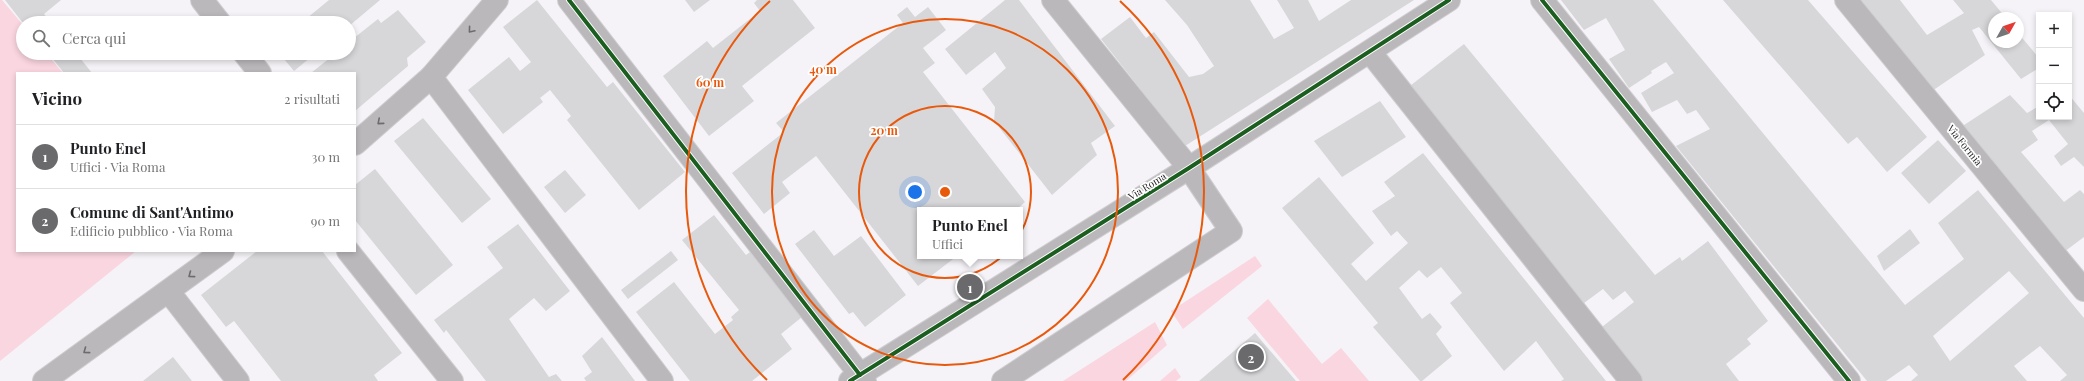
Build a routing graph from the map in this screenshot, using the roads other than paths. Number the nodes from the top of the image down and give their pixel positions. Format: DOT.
graph roads {
  1 [pos="202,0"];
  2 [pos="497,0"];
  3 [pos="569,0"];
  4 [pos="1053,0"];
  5 [pos="1449,0"];
  6 [pos="1542,0"];
  7 [pos="1846,0"];
  8 [pos="215,16"];
  9 [pos="1370,52"];
  10 [pos="250,60"];
  11 [pos="259,72"];
  12 [pos="431,77"];
  13 [pos="356,143"];
  14 [pos="1189,168"];
  15 [pos="221,252"];
  16 [pos="349,252"];
  17 [pos="2084,290"];
  18 [pos="168,292"];
  19 [pos="858,379"];
  20 [pos="44,381"];
  21 [pos="238,381"];
  22 [pos="452,381"];
  23 [pos="662,381"];
  24 [pos="1003,381"];
  25 [pos="1631,381"];
  26 [pos="1849,381"];
  1 -- 8 [label="street"];
  2 -- 12 [label="street, one-way"];
  3 -- 19 [label="street"];
  4 -- 14 [label="street"];
  5 -- 9 [label="street, Via Roma"];
  6 -- 26 [label="street"];
  7 -- 17 [label="street, Via Formia"];
  9 -- 14 [label="street, Via Roma"];
  9 -- 25 [label="street"];
  10 -- 11 [label="street"];
  12 -- 13 [label="street, one-way"];
  12 -- 23 [label="street"];
  14 -- 19 [label="street, Via Roma"];
  14 -- 24 [label="street"];
  15 -- 18 [label="street, one-way"];
  16 -- 22 [label="street"];
  18 -- 20 [label="street, one-way"];
  18 -- 21 [label="street"];
}
